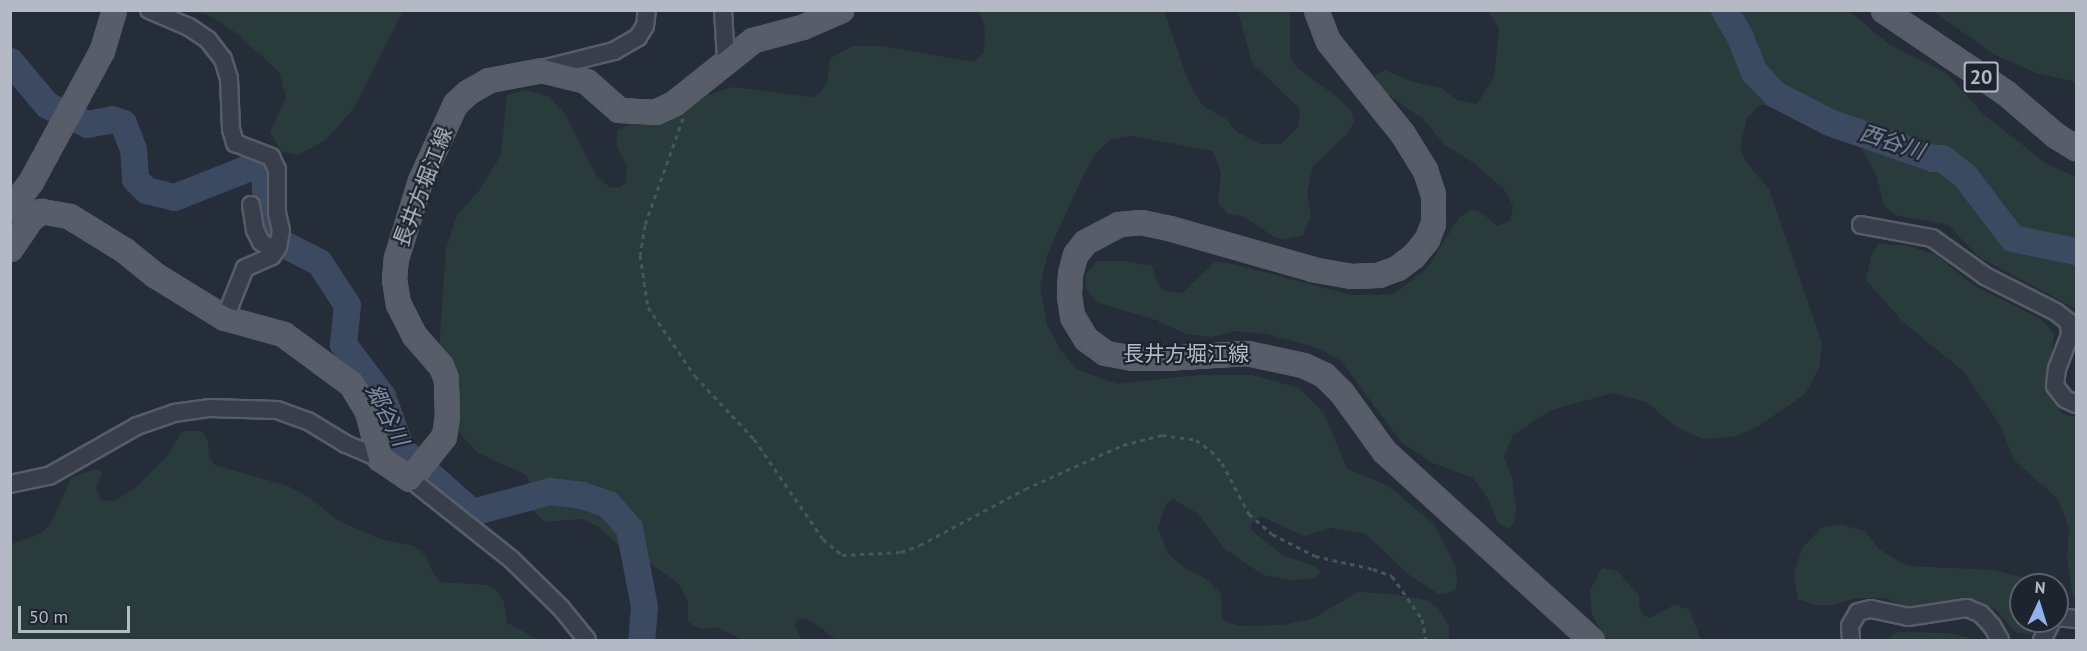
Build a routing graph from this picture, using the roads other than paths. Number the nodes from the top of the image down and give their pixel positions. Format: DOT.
graph roads {
  1 [pos="114,10"];
  2 [pos="149,10"];
  3 [pos="647,10"];
  4 [pos="723,10"];
  5 [pos="842,10"];
  6 [pos="1316,10"];
  7 [pos="1883,10"];
  8 [pos="726,60"];
  9 [pos="542,70"];
  10 [pos="2076,148"];
  11 [pos="251,205"];
  12 [pos="10,209"];
  13 [pos="1861,225"];
  14 [pos="10,249"];
  15 [pos="275,251"];
  16 [pos="225,318"];
  17 [pos="2076,404"];
  18 [pos="379,458"];
  19 [pos="412,475"];
  20 [pos="10,484"];
  21 [pos="587,640"];
  22 [pos="1592,640"];
  23 [pos="1851,640"];
  24 [pos="2000,640"];
  1 -- 12 [label="main road"];
  2 -- 15 [label="street"];
  3 -- 9 [label="street"];
  4 -- 8 [label="street"];
  5 -- 8 [label="main road, 長井方堀江線"];
  6 -- 22 [label="main road, 長井方堀江線"];
  7 -- 10 [label="main road, 20"];
  8 -- 9 [label="main road, 長井方堀江線"];
  9 -- 19 [label="main road, 長井方堀江線"];
  11 -- 15 [label="street"];
  13 -- 17 [label="street"];
  14 -- 16 [label="main road"];
  15 -- 16 [label="street"];
  16 -- 18 [label="main road"];
  18 -- 19 [label="main road"];
  18 -- 20 [label="street"];
  19 -- 21 [label="street"];
  23 -- 24 [label="street"];
}
